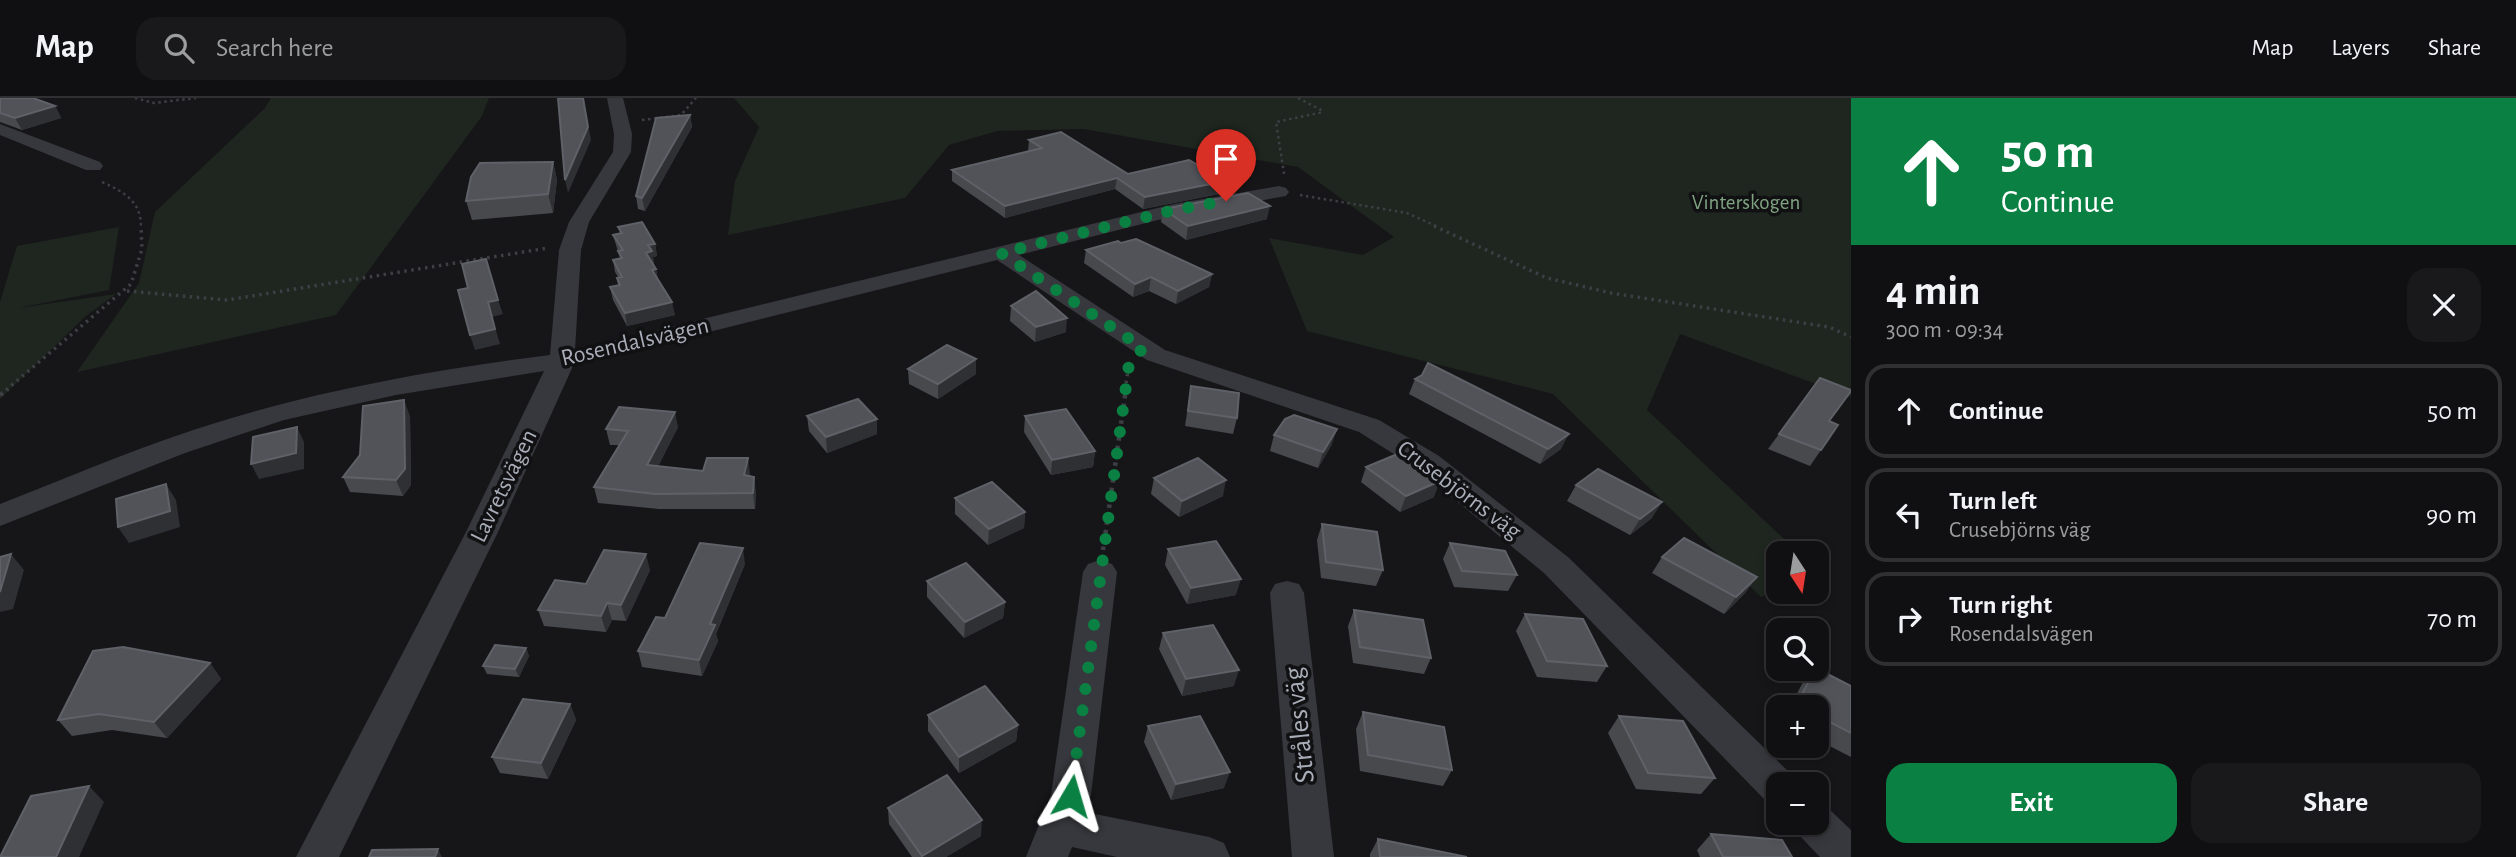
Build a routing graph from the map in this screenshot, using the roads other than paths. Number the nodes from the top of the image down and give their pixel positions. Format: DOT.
graph roads {
  1 [pos="615,98"];
  2 [pos="0,129"];
  3 [pos="93,166"];
  4 [pos="1282,192"];
  5 [pos="1001,253"];
  6 [pos="562,361"];
  7 [pos="0,516"];
  8 [pos="1100,572"];
  9 [pos="1287,593"];
  10 [pos="1766,775"];
  11 [pos="1827,835"];
  12 [pos="1054,841"];
  13 [pos="317,857"];
  14 [pos="1209,857"];
  15 [pos="1313,857"];
  16 [pos="1849,857"];
  1 -- 6 [label="street, Lavretsvägen"];
  2 -- 3 [label="street"];
  4 -- 5 [label="street, Rosendalsvägen"];
  5 -- 6 [label="street, Rosendalsvägen"];
  5 -- 10 [label="street, Crusebjörns väg"];
  6 -- 7 [label="street, Rosendalsvägen"];
  6 -- 13 [label="street, Lavretsvägen"];
  8 -- 12 [label="street"];
  9 -- 15 [label="street, Stråles väg"];
  11 -- 16 [label="street"];
  12 -- 14 [label="street"];
}
